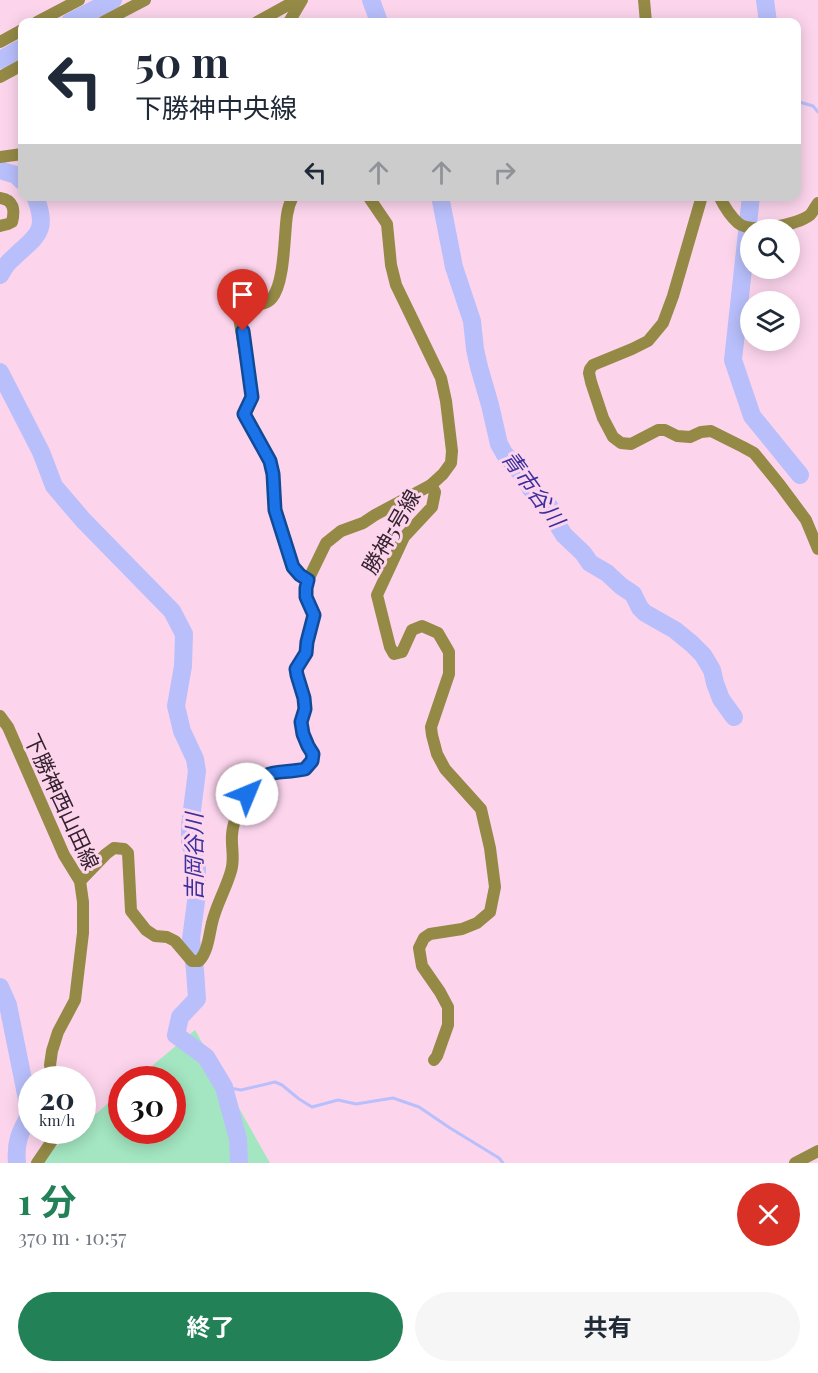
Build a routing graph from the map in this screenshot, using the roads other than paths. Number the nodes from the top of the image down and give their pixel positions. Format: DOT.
graph roads {
  1 [pos="79,0"];
  2 [pos="145,0"];
  3 [pos="297,0"];
  4 [pos="302,0"];
  5 [pos="644,0"];
  6 [pos="45,18"];
  7 [pos="111,18"];
  8 [pos="264,18"];
  9 [pos="291,18"];
  10 [pos="646,18"];
  11 [pos="18,31"];
  12 [pos="2,37"];
  13 [pos="18,67"];
  14 [pos="0,77"];
  15 [pos="18,155"];
  16 [pos="0,158"];
  17 [pos="0,198"];
  18 [pos="291,201"];
  19 [pos="371,201"];
  20 [pos="701,201"];
  21 [pos="722,201"];
  22 [pos="818,203"];
  23 [pos="800,220"];
  24 [pos="740,225"];
  25 [pos="0,226"];
  26 [pos="431,485"];
  27 [pos="818,549"];
  28 [pos="308,580"];
  29 [pos="0,716"];
  30 [pos="80,881"];
  31 [pos="434,1060"];
  32 [pos="50,1066"];
  33 [pos="50,1144"];
  34 [pos="818,1151"];
  35 [pos="38,1163"];
  36 [pos="795,1163"];
  1 -- 6 [label="street"];
  2 -- 7 [label="street"];
  3 -- 8 [label="street"];
  4 -- 9 [label="street"];
  5 -- 10 [label="street"];
  11 -- 12 [label="street"];
  13 -- 14 [label="street"];
  15 -- 16 [label="street"];
  17 -- 25 [label="street"];
  18 -- 28 [label="street"];
  19 -- 26 [label="street"];
  20 -- 27 [label="street"];
  21 -- 24 [label="street"];
  22 -- 23 [label="street"];
  26 -- 28 [label="street, 勝神5号線"];
  26 -- 31 [label="street, 勝神5号線"];
  28 -- 30 [label="street"];
  29 -- 30 [label="street, 下勝神西山田線"];
  30 -- 32 [label="street, 下勝神西山田線"];
  33 -- 35 [label="street"];
  34 -- 36 [label="street"];
}
